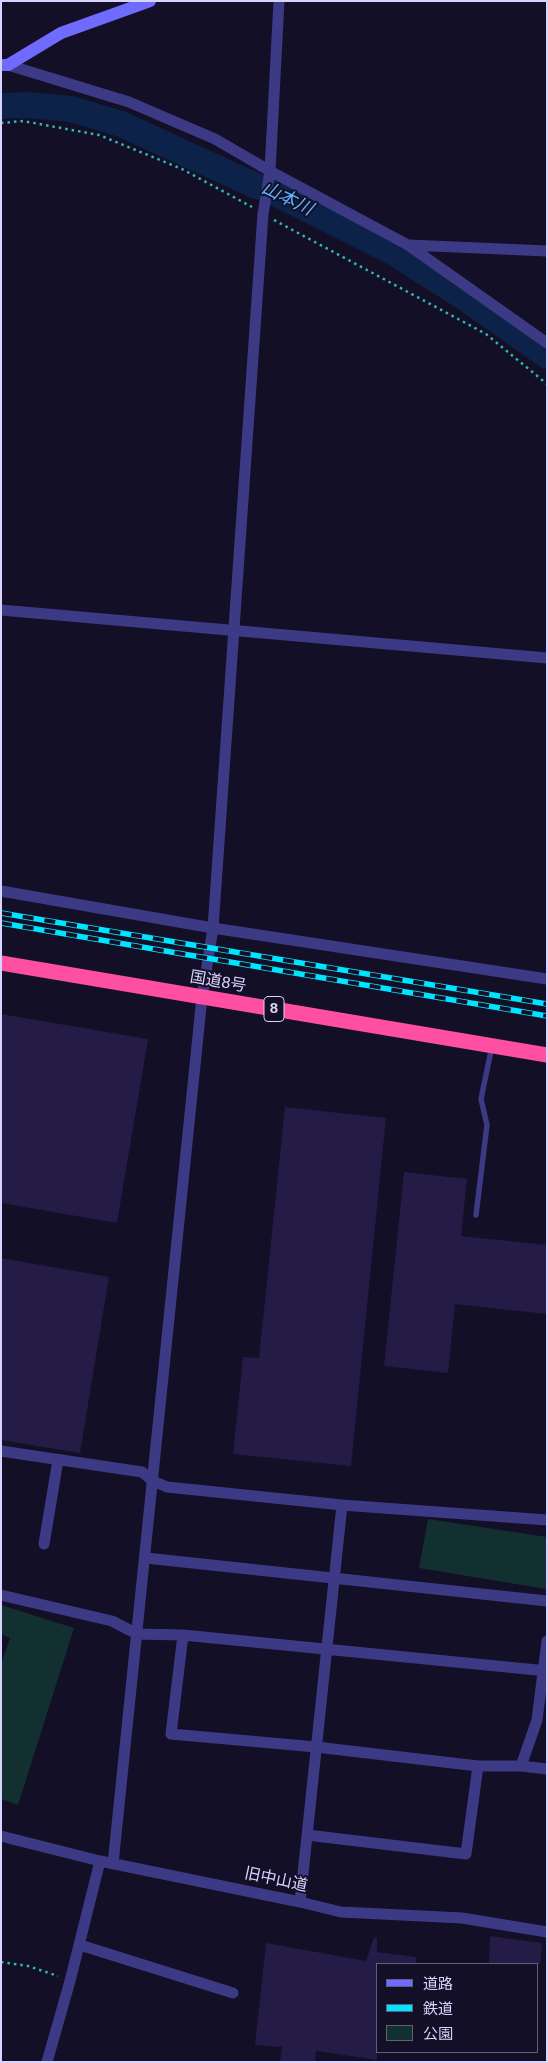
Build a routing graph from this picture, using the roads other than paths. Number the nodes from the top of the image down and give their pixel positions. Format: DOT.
graph roads {
  1 [pos="150,1"];
  2 [pos="279,1"];
  3 [pos="5,65"];
  4 [pos="270,171"];
  5 [pos="408,246"];
  6 [pos="547,251"];
  7 [pos="547,343"];
  8 [pos="1,610"];
  9 [pos="234,631"];
  10 [pos="547,658"];
  11 [pos="1,891"];
  12 [pos="213,928"];
  13 [pos="1,963"];
  14 [pos="547,979"];
  15 [pos="202,997"];
  16 [pos="492,1046"];
  17 [pos="547,1056"];
  18 [pos="476,1215"];
  19 [pos="1,1451"];
  20 [pos="58,1460"];
  21 [pos="153,1481"];
  22 [pos="342,1505"];
  23 [pos="547,1520"];
  24 [pos="44,1544"];
  25 [pos="146,1558"];
  26 [pos="334,1578"];
  27 [pos="1,1595"];
  28 [pos="547,1601"];
  29 [pos="137,1634"];
  30 [pos="183,1635"];
  31 [pos="547,1641"];
  32 [pos="327,1650"];
  33 [pos="544,1671"];
  34 [pos="316,1747"];
  35 [pos="478,1766"];
  36 [pos="521,1766"];
  37 [pos="547,1770"];
  38 [pos="307,1835"];
  39 [pos="1,1836"];
  40 [pos="100,1861"];
  41 [pos="113,1864"];
  42 [pos="300,1902"];
  43 [pos="547,1932"];
  44 [pos="80,1945"];
  45 [pos="233,1993"];
  46 [pos="47,2062"];
  1 -- 3 [label="street"];
  2 -- 4 [label="street"];
  3 -- 4 [label="street"];
  4 -- 5 [label="street"];
  4 -- 9 [label="street"];
  5 -- 6 [label="street"];
  5 -- 7 [label="street"];
  8 -- 9 [label="street"];
  9 -- 10 [label="street"];
  9 -- 12 [label="street"];
  11 -- 12 [label="street"];
  12 -- 14 [label="street"];
  12 -- 15 [label="street"];
  13 -- 15 [label="highway, 国道8号 / 8"];
  15 -- 16 [label="highway, 国道8号 / 8"];
  15 -- 21 [label="street"];
  16 -- 17 [label="highway, 国道8号 / 8"];
  16 -- 18 [label="lane"];
  19 -- 20 [label="street"];
  20 -- 21 [label="street"];
  20 -- 24 [label="street"];
  21 -- 22 [label="street"];
  21 -- 25 [label="street"];
  22 -- 23 [label="street"];
  22 -- 26 [label="street"];
  25 -- 26 [label="street"];
  25 -- 29 [label="street"];
  26 -- 28 [label="street"];
  26 -- 32 [label="street"];
  27 -- 29 [label="street"];
  29 -- 30 [label="street"];
  29 -- 41 [label="street"];
  30 -- 32 [label="street"];
  30 -- 34 [label="street"];
  31 -- 33 [label="street"];
  32 -- 33 [label="street"];
  32 -- 34 [label="street"];
  33 -- 36 [label="street"];
  34 -- 35 [label="street"];
  34 -- 38 [label="street"];
  35 -- 36 [label="street"];
  35 -- 38 [label="street"];
  36 -- 37 [label="street"];
  38 -- 42 [label="street"];
  39 -- 40 [label="street, 旧中山道"];
  40 -- 41 [label="street, 旧中山道"];
  40 -- 44 [label="street"];
  41 -- 42 [label="street, 旧中山道"];
  42 -- 43 [label="street, 旧中山道"];
  44 -- 45 [label="street"];
  44 -- 46 [label="street"];
}
